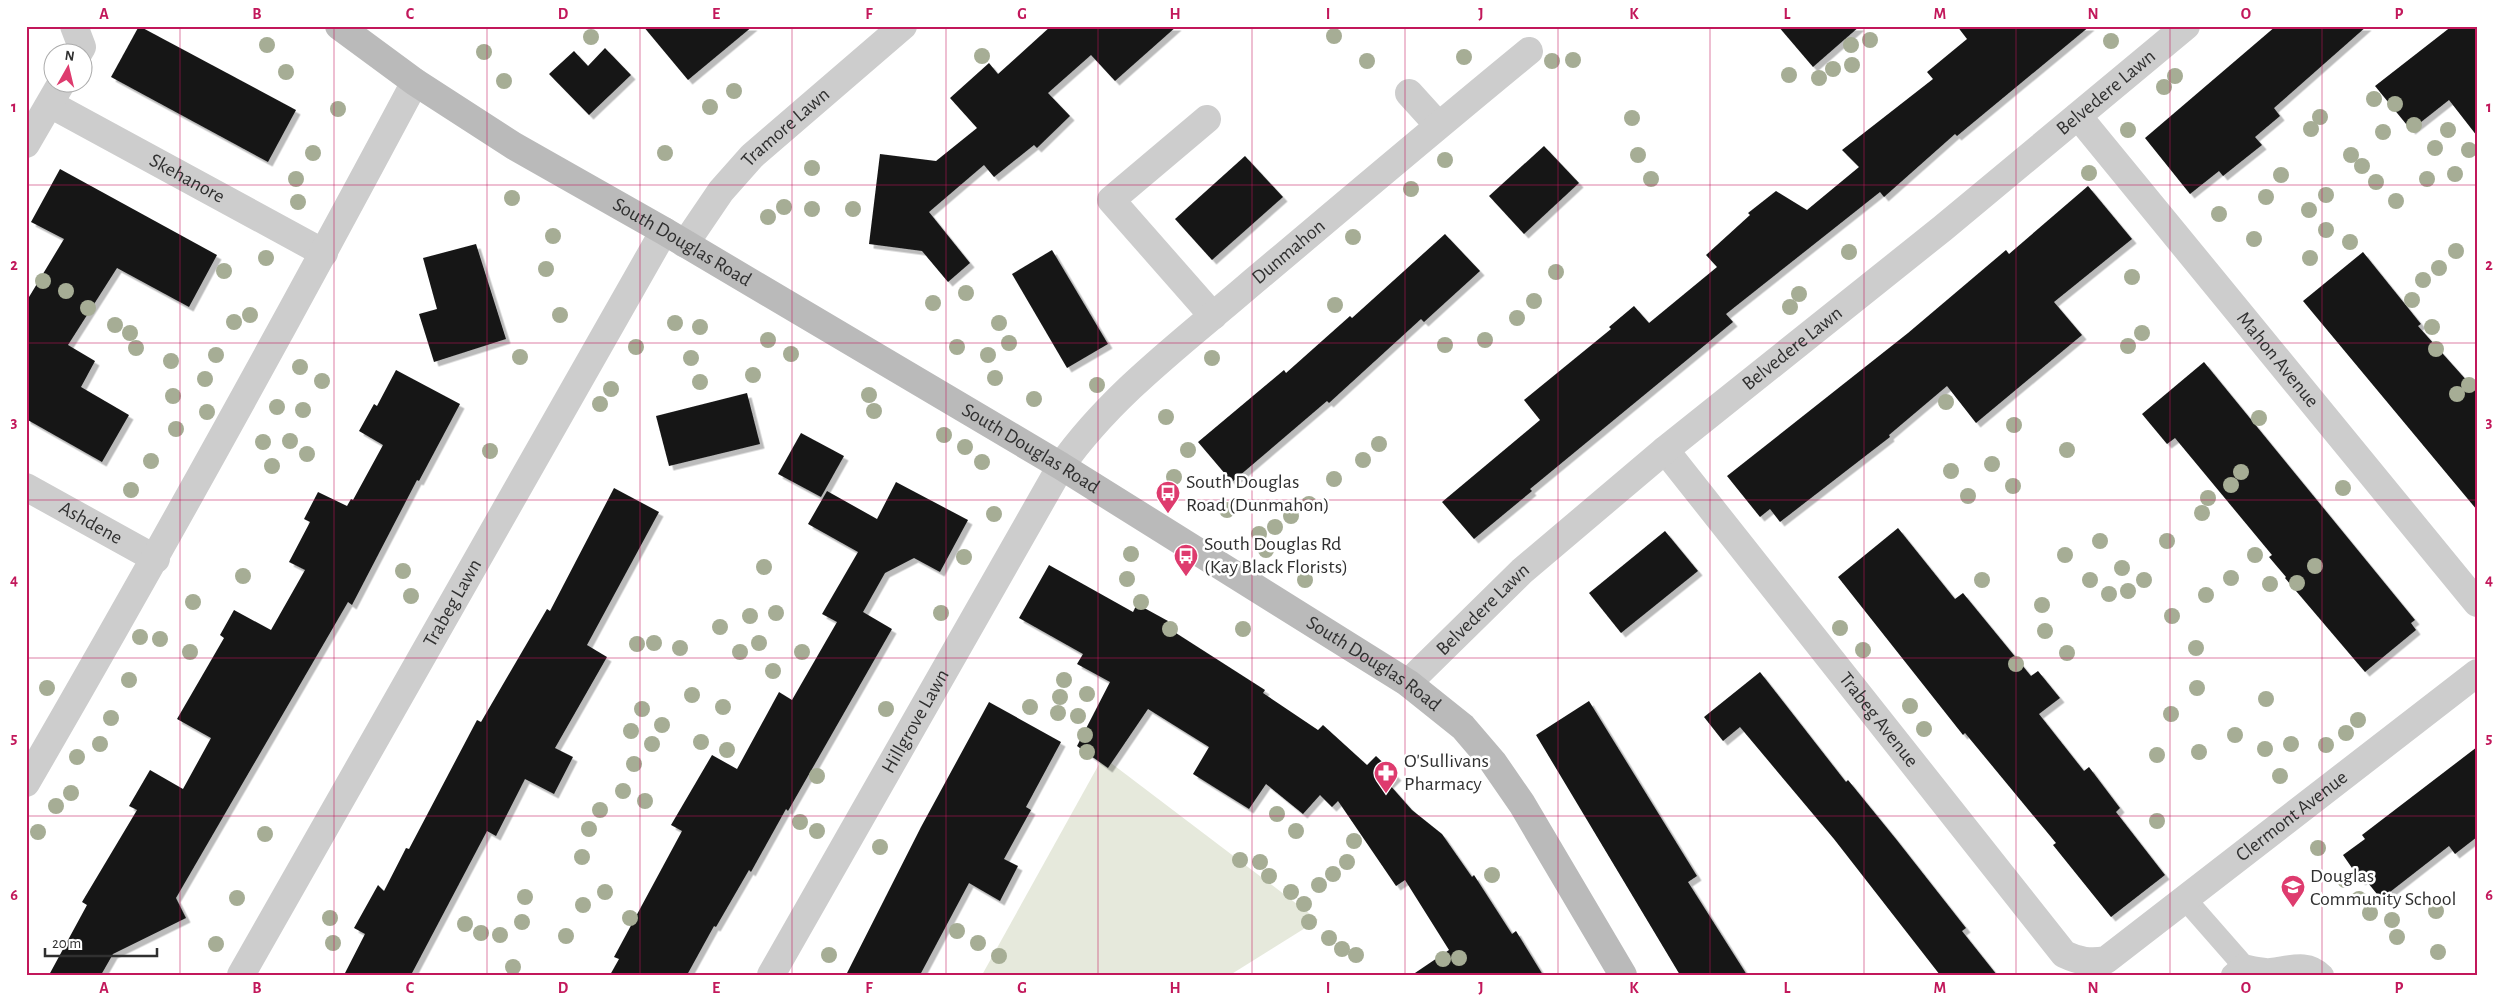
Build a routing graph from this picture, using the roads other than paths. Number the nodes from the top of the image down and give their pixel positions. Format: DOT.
graph roads {
  1 [pos="74,26"];
  2 [pos="339,26"];
  3 [pos="903,26"];
  4 [pos="2186,26"];
  5 [pos="81,42"];
  6 [pos="1529,50"];
  7 [pos="415,82"];
  8 [pos="56,93"];
  9 [pos="1409,94"];
  10 [pos="2078,116"];
  11 [pos="1207,119"];
  12 [pos="1438,125"];
  13 [pos="26,144"];
  14 [pos="675,237"];
  15 [pos="324,253"];
  16 [pos="1213,316"];
  17 [pos="1665,450"];
  18 [pos="1060,466"];
  19 [pos="26,486"];
  20 [pos="156,559"];
  21 [pos="2477,603"];
  22 [pos="2477,673"];
  23 [pos="1408,683"];
  24 [pos="26,783"];
  25 [pos="2186,900"];
  26 [pos="2106,960"];
  27 [pos="2238,970"];
  28 [pos="240,975"];
  29 [pos="771,975"];
  30 [pos="1623,975"];
  31 [pos="2323,975"];
  1 -- 5 [label="street"];
  2 -- 7 [label="main road, South Douglas Road"];
  3 -- 14 [label="street, Tramore Lawn"];
  4 -- 10 [label="street, Belvedere Lawn"];
  6 -- 12 [label="street, Dunmahon"];
  7 -- 14 [label="main road, South Douglas Road"];
  7 -- 15 [label="street"];
  8 -- 13 [label="street, Skehanore"];
  8 -- 15 [label="street, Skehanore"];
  9 -- 12 [label="street"];
  10 -- 17 [label="street, Belvedere Lawn"];
  10 -- 21 [label="street, Mahon Avenue"];
  11 -- 16 [label="street"];
  12 -- 16 [label="street, Dunmahon"];
  14 -- 18 [label="main road, South Douglas Road"];
  14 -- 28 [label="street, Trabeg Lawn"];
  15 -- 20 [label="street"];
  16 -- 18 [label="street, Dunmahon"];
  17 -- 23 [label="street, Belvedere Lawn"];
  17 -- 26 [label="street, Trabeg Avenue"];
  18 -- 23 [label="main road, South Douglas Road"];
  18 -- 29 [label="street, Hillgrove Lawn"];
  19 -- 20 [label="street, Ashdene"];
  20 -- 24 [label="street"];
  22 -- 25 [label="street, Clermont Avenue"];
  23 -- 30 [label="main road, South Douglas Road"];
  25 -- 26 [label="street, Clermont Avenue"];
  25 -- 27 [label="lane"];
  27 -- 31 [label="lane"];
}
